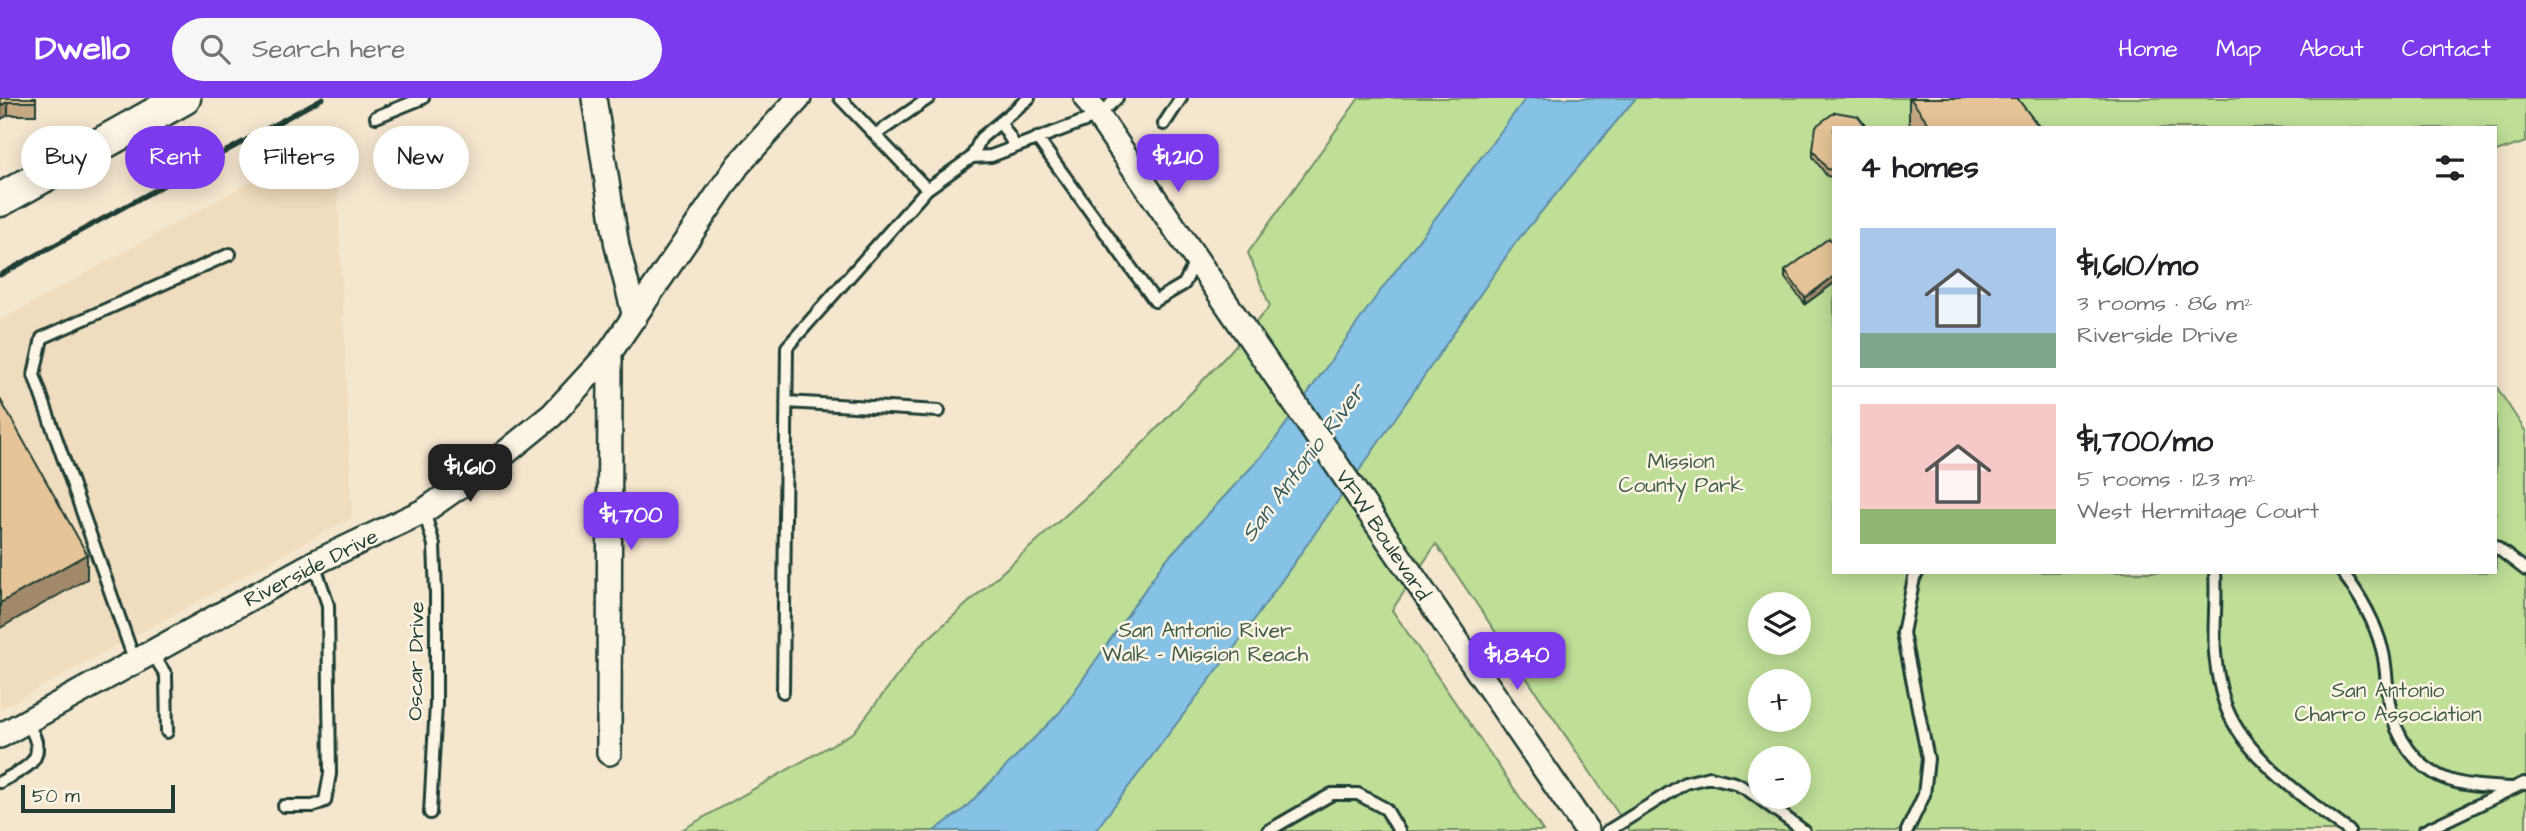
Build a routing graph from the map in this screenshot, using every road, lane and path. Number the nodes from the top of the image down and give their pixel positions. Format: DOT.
graph roads {
  1 [pos="184,98"];
  2 [pos="423,98"];
  3 [pos="594,98"];
  4 [pos="799,98"];
  5 [pos="840,98"];
  6 [pos="929,98"];
  7 [pos="1029,98"];
  8 [pos="1117,98"];
  9 [pos="1181,98"];
  10 [pos="1092,107"];
  11 [pos="376,117"];
  12 [pos="1000,122"];
  13 [pos="1164,124"];
  14 [pos="875,135"];
  15 [pos="1037,138"];
  16 [pos="1015,146"];
  17 [pos="972,157"];
  18 [pos="927,189"];
  19 [pos="0,200"];
  20 [pos="230,254"];
  21 [pos="1196,260"];
  22 [pos="635,317"];
  23 [pos="610,352"];
  24 [pos="786,402"];
  25 [pos="939,411"];
  26 [pos="424,511"];
  27 [pos="2497,548"];
  28 [pos="314,563"];
  29 [pos="2526,570"];
  30 [pos="1917,574"];
  31 [pos="2215,574"];
  32 [pos="2343,574"];
  33 [pos="144,657"];
  34 [pos="783,692"];
  35 [pos="26,721"];
  36 [pos="167,732"];
  37 [pos="0,736"];
  38 [pos="609,753"];
  39 [pos="0,782"];
  40 [pos="2526,784"];
  41 [pos="2514,788"];
  42 [pos="284,806"];
  43 [pos="430,813"];
  44 [pos="1268,831"];
  45 [pos="1399,831"];
  46 [pos="1587,831"];
  47 [pos="1608,831"];
  48 [pos="1804,831"];
  49 [pos="1908,831"];
  50 [pos="2349,831"];
  51 [pos="2424,831"];
  1 -- 19 [label="main road"];
  2 -- 11 [label="lane"];
  3 -- 22 [label="street"];
  4 -- 22 [label="street, Riverside Drive"];
  5 -- 14 [label="lane"];
  6 -- 14 [label="lane"];
  7 -- 12 [label="lane"];
  8 -- 10 [label="lane"];
  9 -- 13 [label="lane"];
  10 -- 15 [label="lane"];
  10 -- 21 [label="street, VFW Boulevard"];
  12 -- 16 [label="lane"];
  12 -- 17 [label="lane"];
  14 -- 18 [label="lane"];
  15 -- 16 [label="lane"];
  15 -- 21 [label="lane"];
  16 -- 17 [label="lane"];
  17 -- 18 [label="lane"];
  18 -- 24 [label="lane"];
  20 -- 33 [label="lane"];
  21 -- 46 [label="street, VFW Boulevard"];
  22 -- 23 [label="street, Riverside Drive"];
  23 -- 26 [label="street, Riverside Drive"];
  23 -- 38 [label="street"];
  24 -- 25 [label="lane"];
  24 -- 34 [label="lane"];
  26 -- 28 [label="street, Riverside Drive"];
  26 -- 43 [label="lane, Oscar Drive"];
  27 -- 29 [label="lane"];
  28 -- 33 [label="street, Riverside Drive"];
  28 -- 42 [label="lane"];
  30 -- 49 [label="lane"];
  31 -- 50 [label="lane"];
  32 -- 41 [label="lane"];
  33 -- 35 [label="street, Riverside Drive"];
  33 -- 36 [label="lane"];
  35 -- 37 [label="street, Riverside Drive"];
  35 -- 39 [label="lane"];
  40 -- 41 [label="lane"];
  41 -- 51 [label="lane"];
  44 -- 45 [label="lane"];
  47 -- 48 [label="lane"];
}
